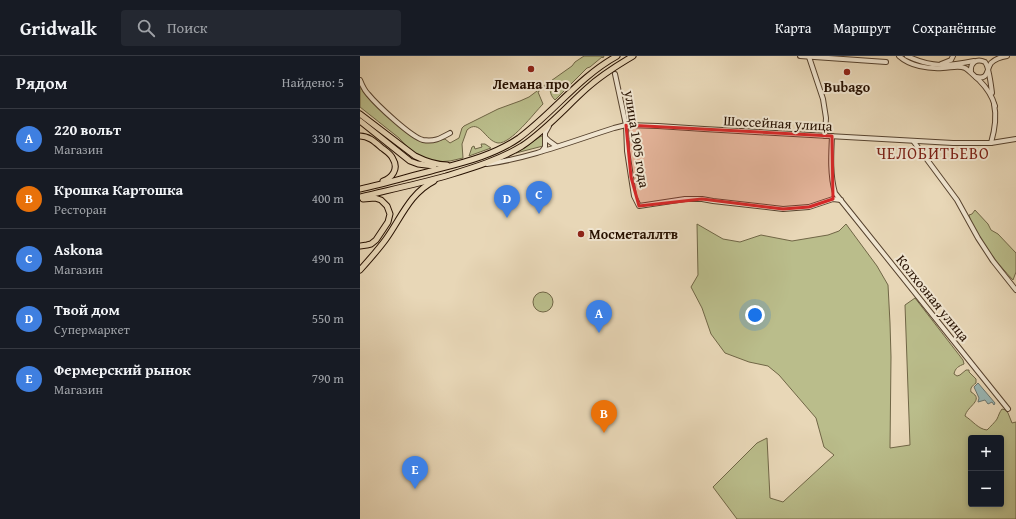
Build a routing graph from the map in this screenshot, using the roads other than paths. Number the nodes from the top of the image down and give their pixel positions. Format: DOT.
graph roads {
  1 [pos="617,56"];
  2 [pos="633,56"];
  3 [pos="800,56"];
  4 [pos="899,56"];
  5 [pos="907,56"];
  6 [pos="954,56"];
  7 [pos="1007,56"];
  8 [pos="809,57"];
  9 [pos="979,60"];
  10 [pos="886,62"];
  11 [pos="924,63"];
  12 [pos="988,70"];
  13 [pos="615,74"];
  14 [pos="974,75"];
  15 [pos="360,80"];
  16 [pos="995,106"];
  17 [pos="360,114"];
  18 [pos="553,122"];
  19 [pos="362,123"];
  20 [pos="626,125"];
  21 [pos="450,133"];
  22 [pos="360,136"];
  23 [pos="825,136"];
  24 [pos="832,136"];
  25 [pos="546,138"];
  26 [pos="1016,139"];
  27 [pos="914,142"];
  28 [pos="991,143"];
  29 [pos="556,146"];
  30 [pos="542,151"];
  31 [pos="462,163"];
  32 [pos="444,165"];
  33 [pos="480,165"];
  34 [pos="447,176"];
  35 [pos="360,189"];
  36 [pos="835,194"];
  37 [pos="360,198"];
  38 [pos="833,199"];
  39 [pos="841,200"];
  40 [pos="360,246"];
  41 [pos="360,270"];
  42 [pos="1016,290"];
  43 [pos="1008,409"];
  1 -- 31 [label="main road"];
  2 -- 18 [label="main road"];
  3 -- 8 [label="street"];
  4 -- 14 [label="street"];
  5 -- 11 [label="street"];
  6 -- 11 [label="street"];
  7 -- 12 [label="street"];
  8 -- 10 [label="street"];
  8 -- 23 [label="street"];
  9 -- 11 [label="street"];
  9 -- 12 [label="street"];
  9 -- 14 [label="street"];
  12 -- 14 [label="street"];
  12 -- 16 [label="street"];
  13 -- 20 [label="street, улица 1905 года"];
  14 -- 16 [label="street"];
  15 -- 21 [label="street"];
  16 -- 28 [label="street"];
  17 -- 32 [label="main road"];
  18 -- 25 [label="street"];
  18 -- 33 [label="main road"];
  19 -- 32 [label="main road"];
  20 -- 23 [label="street, Шоссейная улица"];
  20 -- 29 [label="street, Шоссейная улица"];
  20 -- 38 [label="street, улица 1905 года"];
  22 -- 35 [label="main road"];
  23 -- 24 [label="street, Шоссейная улица"];
  24 -- 27 [label="street, Шоссейная улица"];
  24 -- 36 [label="street"];
  25 -- 29 [label="street"];
  25 -- 30 [label="street"];
  26 -- 28 [label="street, Шоссейная улица"];
  27 -- 28 [label="street, Шоссейная улица"];
  27 -- 42 [label="street"];
  29 -- 30 [label="street, Шоссейная улица"];
  30 -- 33 [label="street, Шоссейная улица"];
  31 -- 32 [label="main road"];
  31 -- 35 [label="main road"];
  33 -- 34 [label="main road"];
  34 -- 37 [label="main road"];
  34 -- 41 [label="main road"];
  36 -- 38 [label="street"];
  36 -- 39 [label="street, Колхозная улица"];
  37 -- 40 [label="main road"];
  38 -- 39 [label="street"];
  39 -- 43 [label="street, Колхозная улица"];
}
